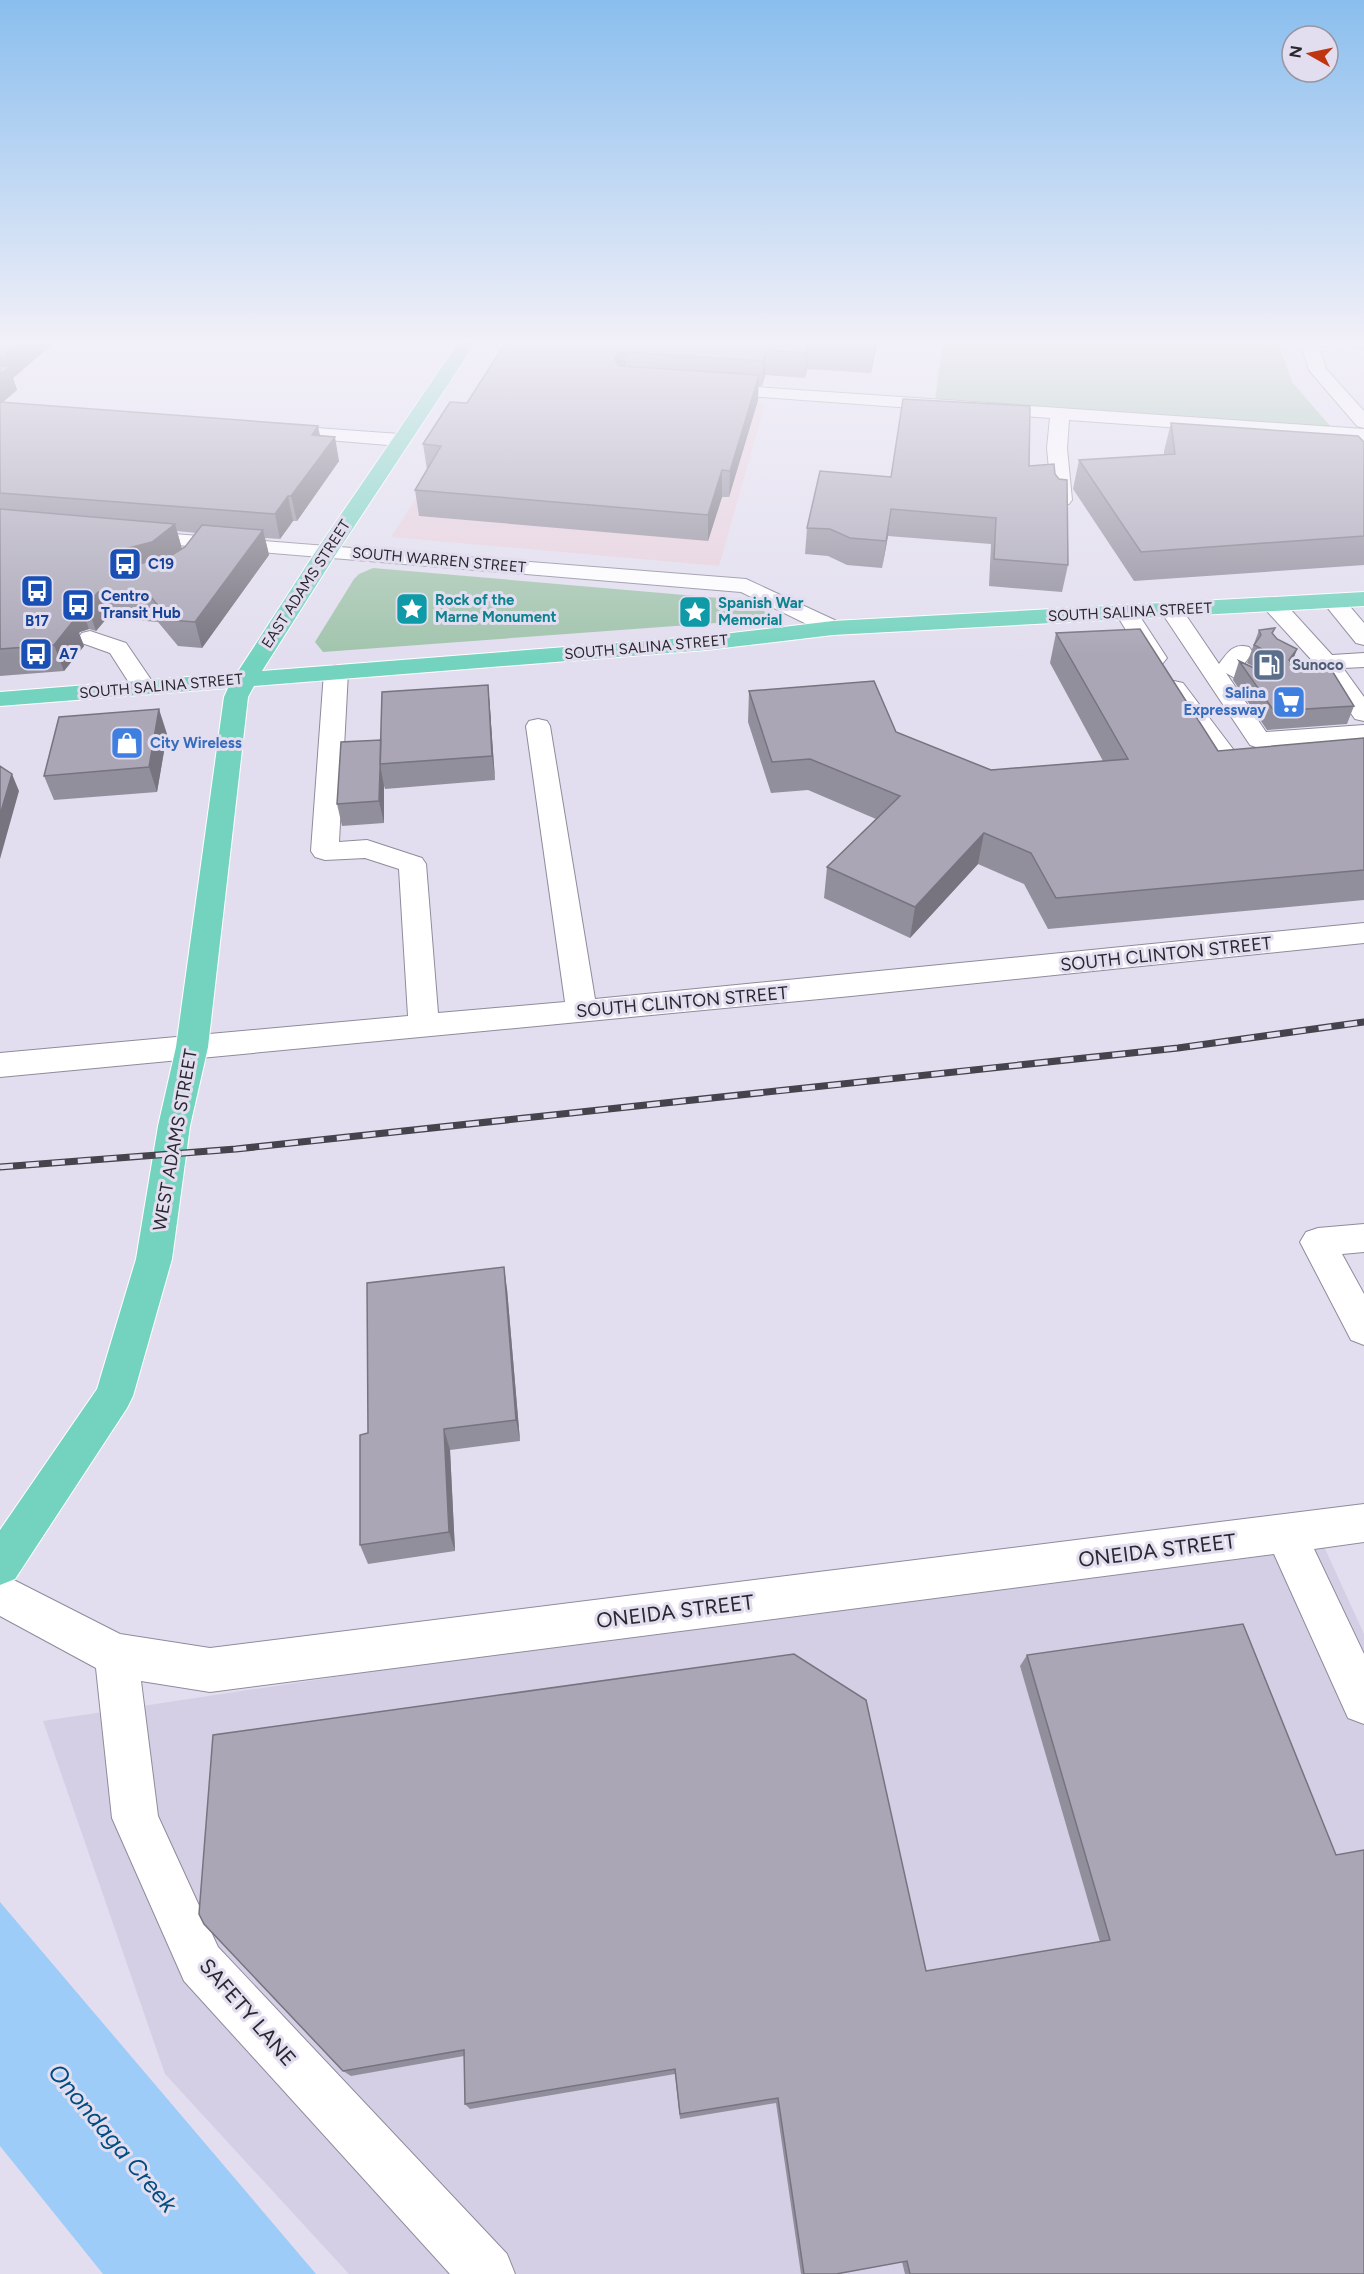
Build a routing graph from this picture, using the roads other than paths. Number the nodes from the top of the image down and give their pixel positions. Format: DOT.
graph roads {
  1 [pos="397,445"];
  2 [pos="1057,445"];
  3 [pos="1062,500"];
  4 [pos="113,535"];
  5 [pos="327,550"];
  6 [pos="1364,599"];
  7 [pos="1333,601"];
  8 [pos="1273,604"];
  9 [pos="1171,610"];
  10 [pos="1126,612"];
  11 [pos="833,628"];
  12 [pos="90,638"];
  13 [pos="1364,638"];
  14 [pos="1155,658"];
  15 [pos="1364,660"];
  16 [pos="1305,663"];
  17 [pos="336,672"];
  18 [pos="245,679"];
  19 [pos="144,687"];
  20 [pos="1174,688"];
  21 [pos="0,699"];
  22 [pos="1364,714"];
  23 [pos="538,726"];
  24 [pos="1364,732"];
  25 [pos="1282,765"];
  26 [pos="1364,933"];
  27 [pos="582,1011"];
  28 [pos="424,1025"];
  29 [pos="192,1047"];
  30 [pos="0,1065"];
  31 [pos="1364,1238"];
  32 [pos="1364,1329"];
  33 [pos="1364,1522"];
  34 [pos="1286,1534"];
  35 [pos="0,1565"];
  36 [pos="0,1594"];
  37 [pos="116,1655"];
  38 [pos="1364,1702"];
  39 [pos="487,2274"];
  1 -- 5 [label="main road, EAST ADAMS STREET"];
  2 -- 3 [label="street"];
  4 -- 5 [label="street, SOUTH WARREN STREET"];
  5 -- 11 [label="street, SOUTH WARREN STREET"];
  5 -- 18 [label="main road, EAST ADAMS STREET"];
  6 -- 7 [label="main road, SOUTH SALINA STREET"];
  7 -- 8 [label="main road, SOUTH SALINA STREET"];
  7 -- 13 [label="street"];
  8 -- 9 [label="main road, SOUTH SALINA STREET"];
  8 -- 16 [label="street"];
  9 -- 10 [label="main road, SOUTH SALINA STREET"];
  9 -- 24 [label="street"];
  10 -- 11 [label="main road, SOUTH SALINA STREET"];
  10 -- 14 [label="street"];
  11 -- 17 [label="main road, SOUTH SALINA STREET"];
  12 -- 19 [label="street"];
  15 -- 16 [label="street"];
  16 -- 22 [label="street"];
  17 -- 18 [label="main road, SOUTH SALINA STREET"];
  17 -- 28 [label="street"];
  18 -- 19 [label="main road, SOUTH SALINA STREET"];
  18 -- 29 [label="main road, WEST ADAMS STREET"];
  19 -- 21 [label="main road, SOUTH SALINA STREET"];
  20 -- 25 [label="street"];
  23 -- 27 [label="street"];
  26 -- 27 [label="street, SOUTH CLINTON STREET"];
  27 -- 28 [label="street, SOUTH CLINTON STREET"];
  28 -- 29 [label="street, SOUTH CLINTON STREET"];
  29 -- 30 [label="street, SOUTH CLINTON STREET"];
  29 -- 35 [label="main road, WEST ADAMS STREET"];
  31 -- 32 [label="street"];
  33 -- 34 [label="street, ONEIDA STREET"];
  34 -- 37 [label="street, ONEIDA STREET"];
  34 -- 38 [label="street"];
  36 -- 37 [label="street, ONEIDA STREET"];
  37 -- 39 [label="street, SAFETY LANE"];
}
